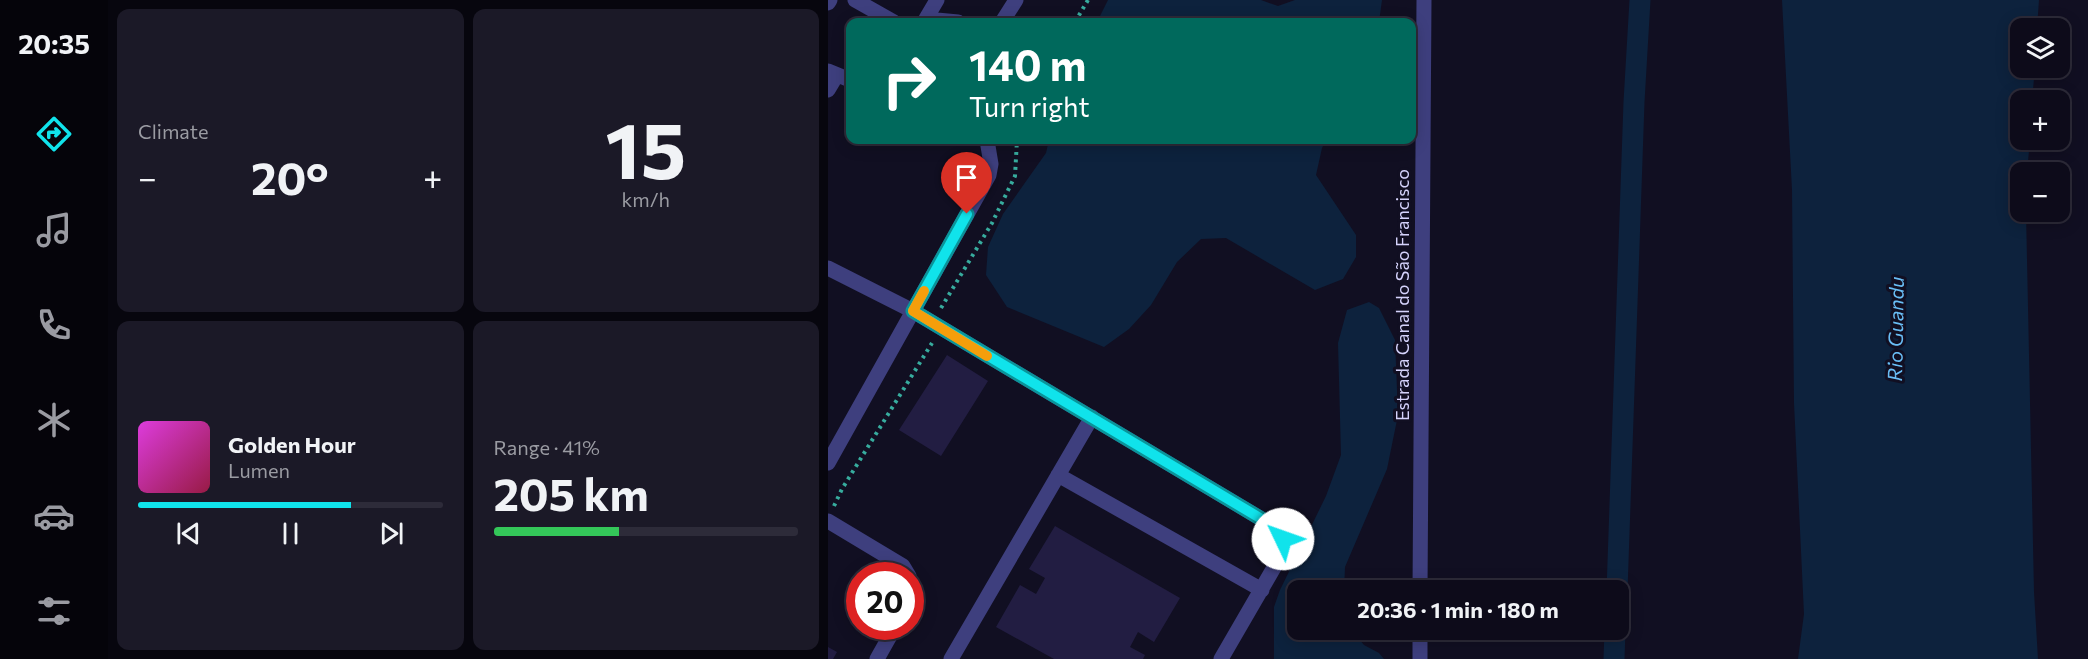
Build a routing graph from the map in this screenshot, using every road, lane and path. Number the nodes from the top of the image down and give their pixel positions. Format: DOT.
graph roads {
  1 [pos="855,0"];
  2 [pos="937,0"];
  3 [pos="1016,0"];
  4 [pos="1088,0"];
  5 [pos="1424,0"];
  6 [pos="887,18"];
  7 [pos="926,18"];
  8 [pos="1005,18"];
  9 [pos="1077,18"];
  10 [pos="839,76"];
  11 [pos="828,90"];
  12 [pos="988,144"];
  13 [pos="828,268"];
  14 [pos="913,311"];
  15 [pos="1092,417"];
  16 [pos="828,463"];
  17 [pos="1058,475"];
  18 [pos="828,521"];
  19 [pos="896,562"];
  20 [pos="1420,580"];
  21 [pos="1262,590"];
  22 [pos="888,640"];
  23 [pos="1420,640"];
  24 [pos="877,659"];
  25 [pos="951,659"];
  26 [pos="1221,659"];
  27 [pos="1420,659"];
  1 -- 6 [label="street"];
  2 -- 7 [label="street"];
  3 -- 8 [label="street"];
  4 -- 9 [label="path"];
  5 -- 20 [label="street, Estrada Canal do São Francisco"];
  10 -- 11 [label="street"];
  12 -- 14 [label="street"];
  13 -- 14 [label="street"];
  14 -- 15 [label="street"];
  14 -- 16 [label="street"];
  15 -- 17 [label="street"];
  15 -- 21 [label="street"];
  17 -- 21 [label="street"];
  17 -- 25 [label="street"];
  18 -- 19 [label="street"];
  21 -- 26 [label="street"];
  22 -- 24 [label="street"];
  23 -- 27 [label="street"];
}
